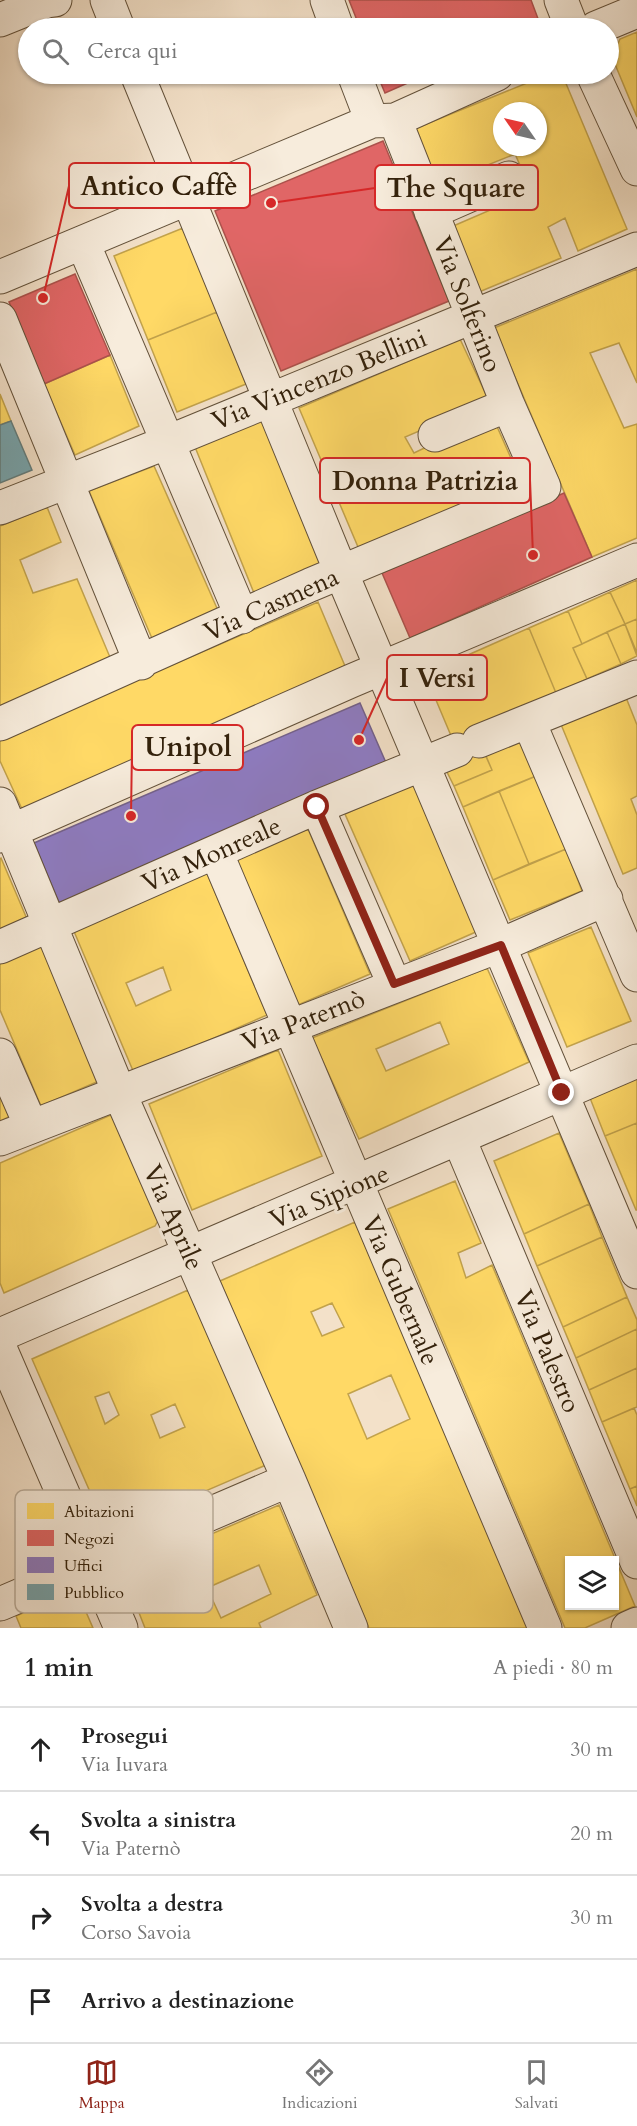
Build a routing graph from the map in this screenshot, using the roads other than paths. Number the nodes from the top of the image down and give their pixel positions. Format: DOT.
graph roads {
  1 [pos="55,0"];
  2 [pos="107,0"];
  3 [pos="327,0"];
  4 [pos="561,0"];
  5 [pos="637,11"];
  6 [pos="1,18"];
  7 [pos="114,18"];
  8 [pos="333,18"];
  9 [pos="568,18"];
  10 [pos="619,18"];
  11 [pos="141,84"];
  12 [pos="360,84"];
  13 [pos="473,84"];
  14 [pos="597,84"];
  15 [pos="384,121"];
  16 [pos="637,169"];
  17 [pos="509,178"];
  18 [pos="192,209"];
  19 [pos="431,212"];
  20 [pos="637,249"];
  21 [pos="88,255"];
  22 [pos="0,278"];
  23 [pos="473,316"];
  24 [pos="0,319"];
  25 [pos="271,398"];
  26 [pos="508,405"];
  27 [pos="435,435"];
  28 [pos="168,442"];
  29 [pos="67,482"];
  30 [pos="543,487"];
  31 [pos="0,508"];
  32 [pos="637,560"];
  33 [pos="341,572"];
  34 [pos="242,616"];
  35 [pos="141,663"];
  36 [pos="382,668"];
  37 [pos="636,680"];
  38 [pos="529,722"];
  39 [pos="0,724"];
  40 [pos="424,764"];
  41 [pos="317,807"];
  42 [pos="4,824"];
  43 [pos="216,852"];
  44 [pos="606,899"];
  45 [pos="51,926"];
  46 [pos="501,945"];
  47 [pos="0,947"];
  48 [pos="637,975"];
  49 [pos="394,984"];
  50 [pos="290,1025"];
  51 [pos="0,1055"];
  52 [pos="637,1061"];
  53 [pos="119,1092"];
  54 [pos="562,1093"];
  55 [pos="31,1126"];
  56 [pos="0,1139"];
  57 [pos="459,1139"];
  58 [pos="356,1184"];
  59 [pos="190,1255"];
  60 [pos="637,1272"];
  61 [pos="6,1337"];
  62 [pos="289,1480"];
  63 [pos="72,1490"];
  64 [pos="213,1515"];
  65 [pos="637,1562"];
  66 [pos="15,1598"];
  67 [pos="0,1604"];
  68 [pos="117,1613"];
  69 [pos="637,1624"];
  70 [pos="121,1628"];
  71 [pos="351,1628"];
  72 [pos="545,1628"];
  73 [pos="628,1628"];
  1 -- 6 [label="street"];
  2 -- 7 [label="street"];
  3 -- 8 [label="street"];
  4 -- 9 [label="street"];
  5 -- 10 [label="street"];
  11 -- 18 [label="street"];
  12 -- 15 [label="street, Via Solferino"];
  13 -- 15 [label="street"];
  14 -- 16 [label="street"];
  15 -- 18 [label="street"];
  15 -- 19 [label="street, Via Solferino"];
  17 -- 19 [label="street"];
  18 -- 21 [label="street"];
  18 -- 25 [label="street"];
  19 -- 23 [label="street, Via Solferino"];
  20 -- 23 [label="street, Via Vincenzo Bellini"];
  21 -- 22 [label="street"];
  21 -- 28 [label="street"];
  23 -- 25 [label="street, Via Vincenzo Bellini"];
  23 -- 26 [label="street, Via Solferino"];
  24 -- 29 [label="street"];
  25 -- 28 [label="street, Via Vincenzo Bellini"];
  25 -- 33 [label="street"];
  26 -- 27 [label="street"];
  26 -- 30 [label="street, Via Solferino"];
  28 -- 29 [label="street, Via Vincenzo Bellini"];
  28 -- 34 [label="street"];
  29 -- 31 [label="street, Via Vincenzo Bellini"];
  29 -- 35 [label="street"];
  30 -- 33 [label="street, Via Casmena"];
  32 -- 36 [label="street"];
  33 -- 34 [label="street, Via Casmena"];
  33 -- 36 [label="street"];
  34 -- 35 [label="street, Via Casmena"];
  35 -- 39 [label="street, Via Casmena"];
  36 -- 40 [label="street"];
  36 -- 42 [label="street"];
  37 -- 38 [label="street, Via Monreale"];
  38 -- 40 [label="street, Via Monreale"];
  38 -- 44 [label="street"];
  40 -- 41 [label="street, Via Monreale"];
  40 -- 46 [label="street"];
  41 -- 43 [label="street, Via Monreale"];
  41 -- 49 [label="street"];
  42 -- 45 [label="street, Via Aprile"];
  43 -- 45 [label="street, Via Monreale"];
  43 -- 50 [label="street, Via Gubernale"];
  44 -- 46 [label="street, Via Paternò"];
  44 -- 48 [label="street"];
  45 -- 47 [label="street, Via Monreale"];
  45 -- 53 [label="street, Via Aprile"];
  46 -- 49 [label="street, Via Paternò"];
  46 -- 54 [label="street"];
  49 -- 50 [label="street, Via Paternò"];
  50 -- 53 [label="street, Via Paternò"];
  50 -- 58 [label="street, Via Gubernale"];
  51 -- 55 [label="street"];
  52 -- 54 [label="street, Via Sipione"];
  53 -- 55 [label="street, Via Paternò"];
  53 -- 59 [label="street, Via Aprile"];
  54 -- 57 [label="street, Via Sipione"];
  54 -- 60 [label="street"];
  55 -- 56 [label="street, Via Paternò"];
  57 -- 58 [label="street, Via Sipione"];
  57 -- 65 [label="street, Via Palestro"];
  58 -- 59 [label="street, Via Sipione"];
  58 -- 72 [label="street, Via Gubernale"];
  59 -- 61 [label="street, Via Sipione"];
  59 -- 62 [label="street, Via Aprile"];
  61 -- 63 [label="street"];
  62 -- 64 [label="street"];
  62 -- 71 [label="street, Via Aprile"];
  66 -- 67 [label="street"];
  68 -- 70 [label="street"];
  69 -- 73 [label="street"];
}
